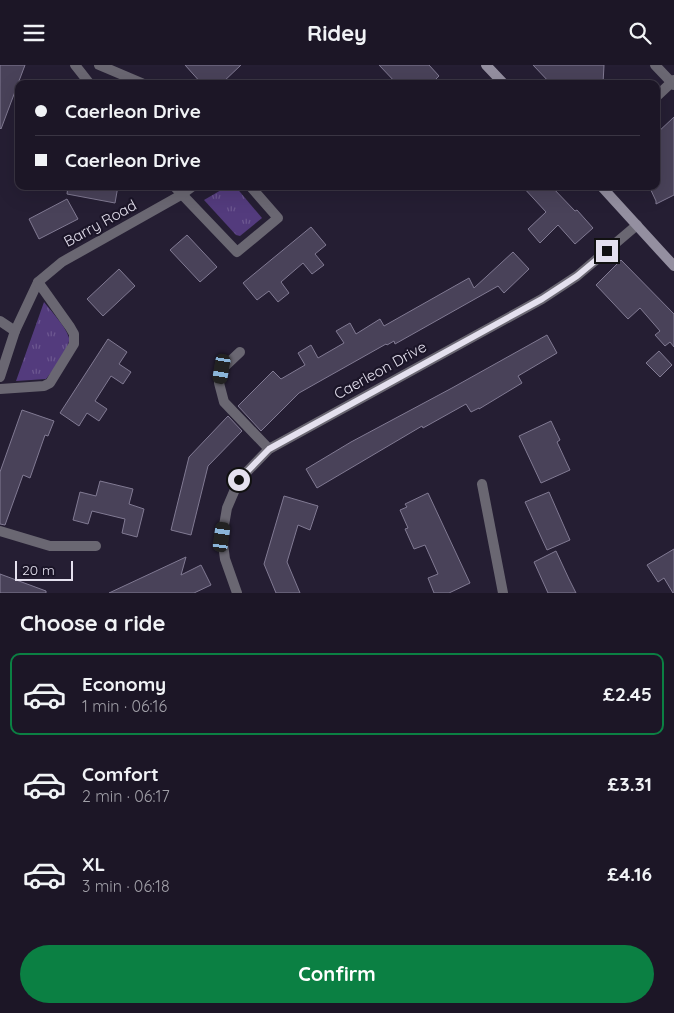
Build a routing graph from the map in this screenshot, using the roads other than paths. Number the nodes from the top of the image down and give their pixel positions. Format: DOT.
graph roads {
  1 [pos="74,65"];
  2 [pos="99,65"];
  3 [pos="486,65"];
  4 [pos="656,65"];
  5 [pos="87,80"];
  6 [pos="135,80"];
  7 [pos="500,80"];
  8 [pos="673,83"];
  9 [pos="660,94"];
  10 [pos="177,190"];
  11 [pos="188,190"];
  12 [pos="254,190"];
  13 [pos="605,190"];
  14 [pos="181,195"];
  15 [pos="637,225"];
  16 [pos="674,266"];
  17 [pos="38,282"];
  18 [pos="0,321"];
  19 [pos="16,331"];
  20 [pos="240,352"];
  21 [pos="0,377"];
  22 [pos="0,389"];
  23 [pos="269,449"];
  24 [pos="482,484"];
  25 [pos="0,531"];
  26 [pos="96,545"];
  27 [pos="237,593"];
  28 [pos="502,593"];
  1 -- 5 [label="street"];
  2 -- 6 [label="street"];
  3 -- 7 [label="street"];
  4 -- 8 [label="street"];
  8 -- 9 [label="street"];
  10 -- 14 [label="street"];
  11 -- 14 [label="street, Barry Road"];
  12 -- 14 [label="street"];
  13 -- 15 [label="street"];
  14 -- 17 [label="street, Barry Road"];
  15 -- 16 [label="street"];
  15 -- 23 [label="street, Caerleon Drive"];
  17 -- 19 [label="street, Barry Road"];
  17 -- 22 [label="street"];
  18 -- 19 [label="street"];
  19 -- 21 [label="street, Barry Road"];
  20 -- 23 [label="street"];
  23 -- 27 [label="street, Caerleon Drive"];
  24 -- 28 [label="street"];
  25 -- 26 [label="street"];
}
